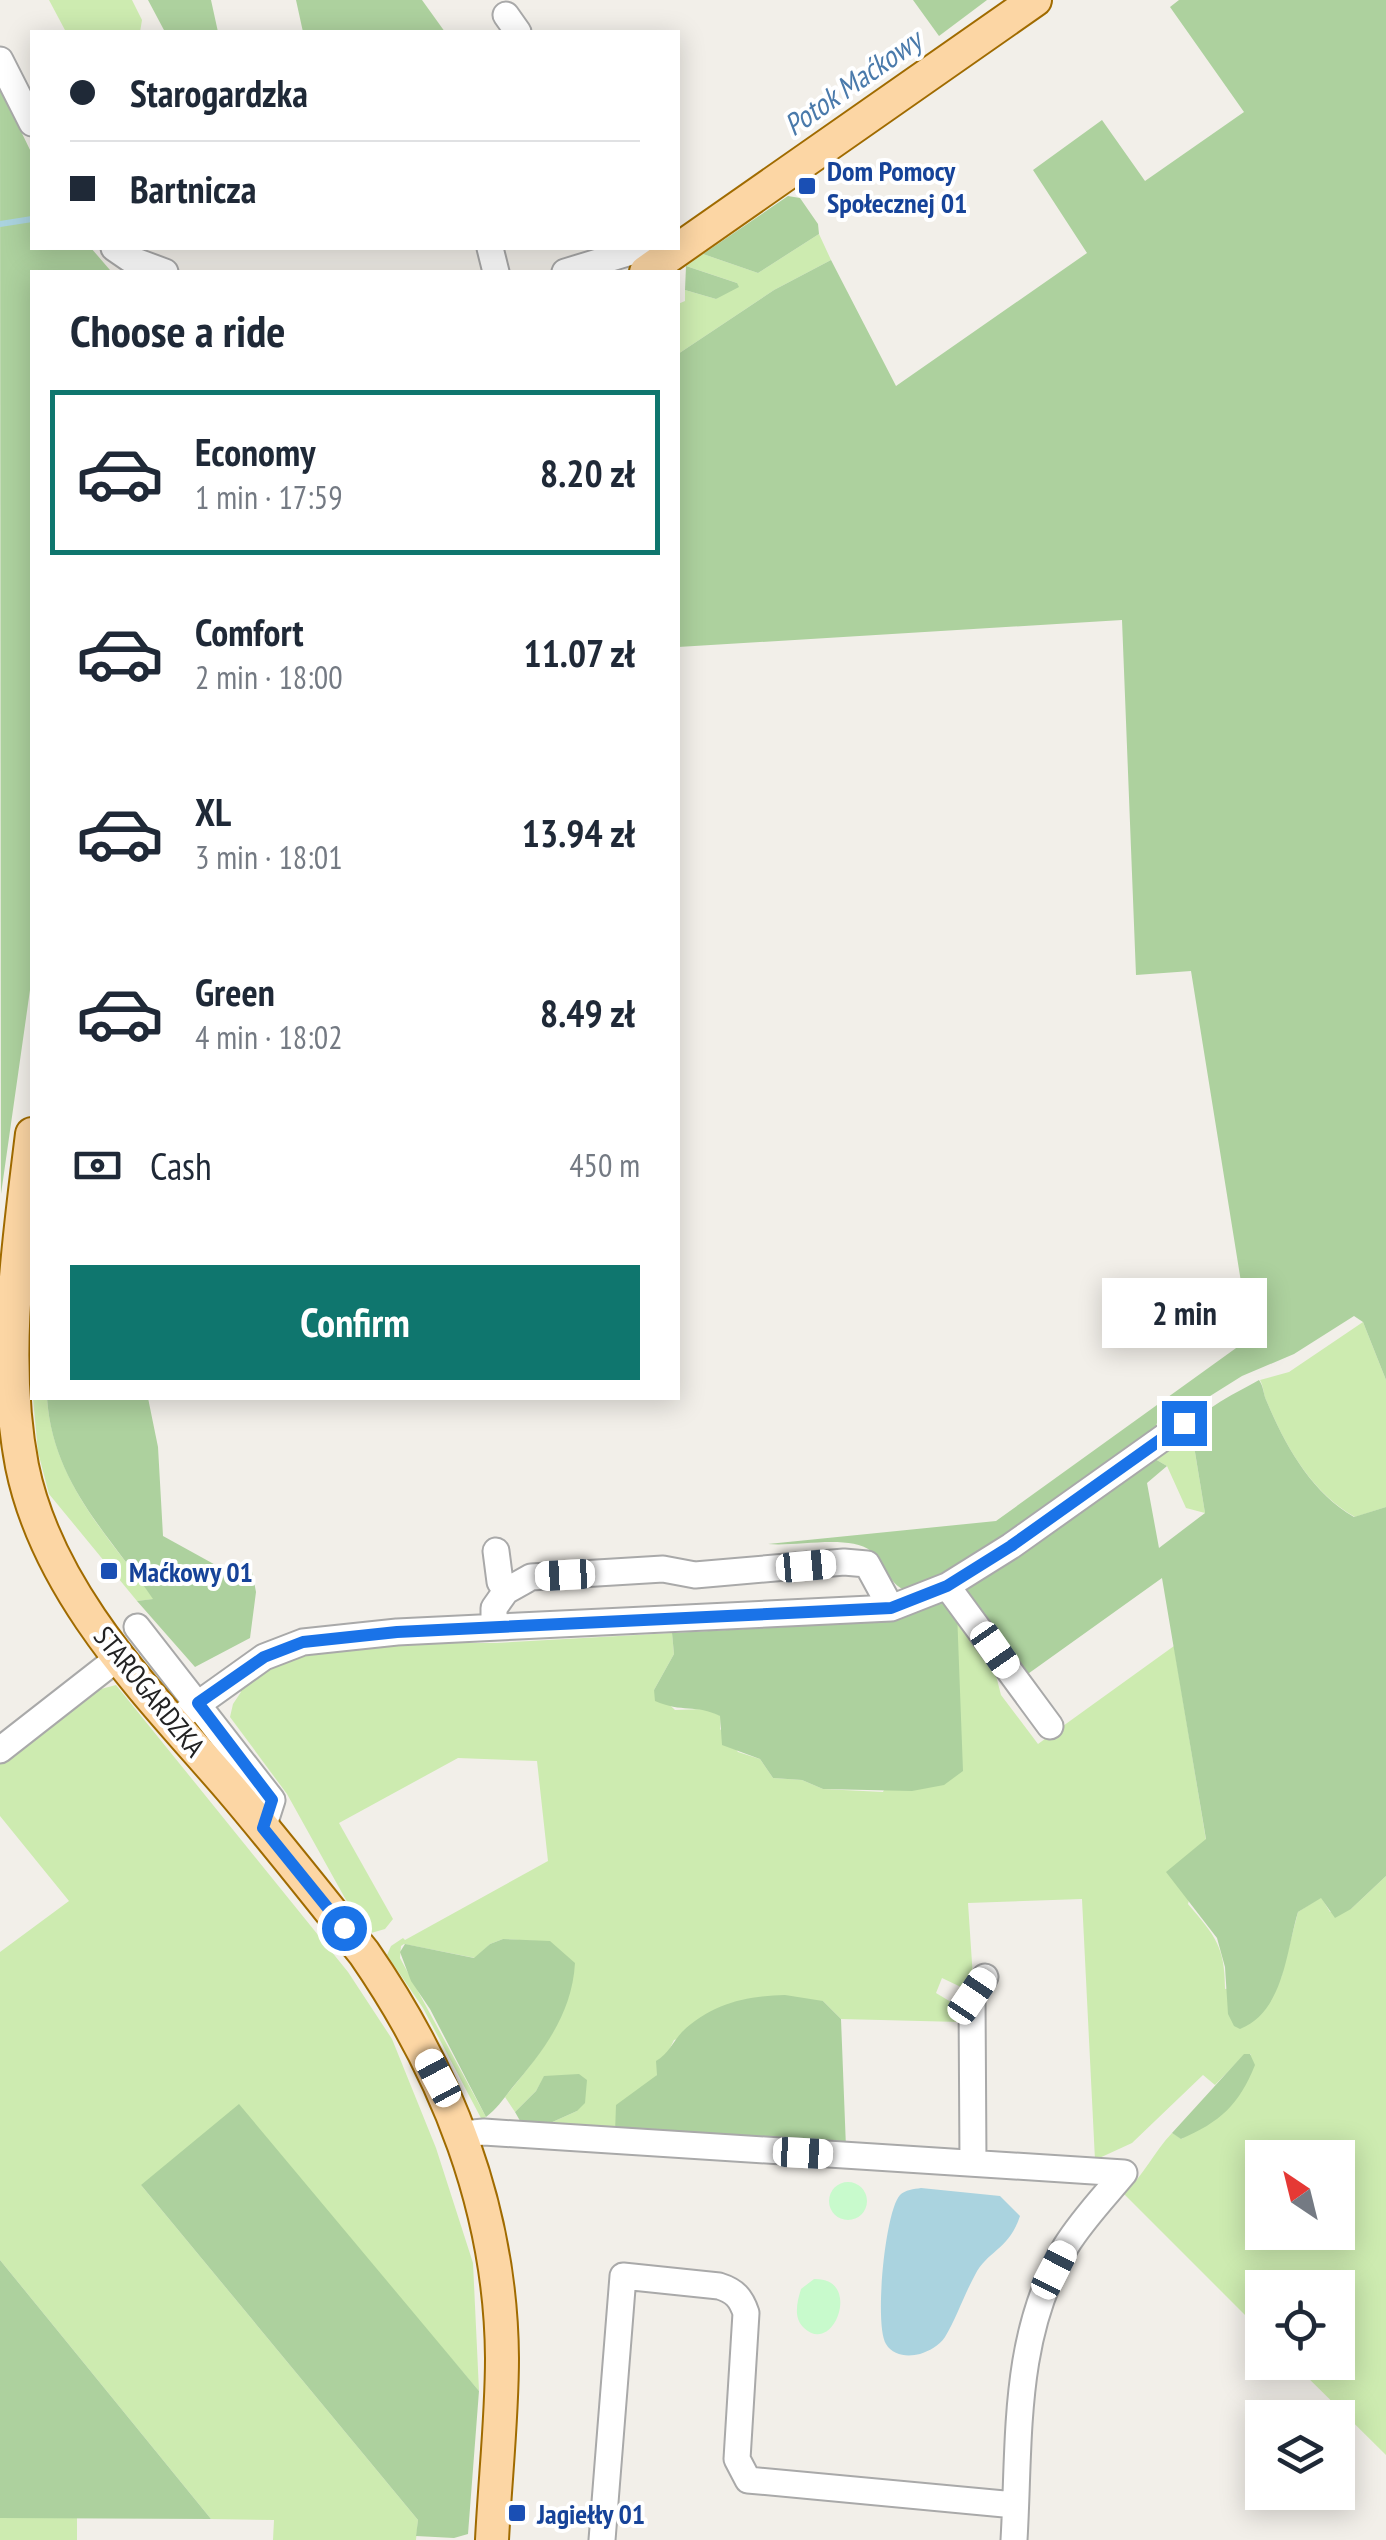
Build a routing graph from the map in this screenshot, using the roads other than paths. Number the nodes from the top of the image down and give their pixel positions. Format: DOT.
graph roads {
  1 [pos="1035,0"];
  2 [pos="0,60"];
  3 [pos="30,119"];
  4 [pos="680,247"];
  5 [pos="117,250"];
  6 [pos="638,250"];
  7 [pos="676,250"];
  8 [pos="159,270"];
  9 [pos="572,270"];
  10 [pos="649,270"];
  11 [pos="30,1144"];
  12 [pos="10,1244"];
  13 [pos="1184,1423"];
  14 [pos="496,1551"];
  15 [pos="695,1575"];
  16 [pos="947,1586"];
  17 [pos="506,1591"];
  18 [pos="891,1608"];
  19 [pos="698,1618"];
  20 [pos="138,1627"];
  21 [pos="494,1627"];
  22 [pos="119,1657"];
  23 [pos="185,1712"];
  24 [pos="1050,1726"];
  25 [pos="0,1750"];
  26 [pos="986,1977"];
  27 [pos="461,2134"];
  28 [pos="973,2163"];
  29 [pos="1015,2505"];
  30 [pos="492,2540"];
  31 [pos="602,2540"];
  32 [pos="1014,2540"];
  1 -- 4 [label="main road"];
  2 -- 3 [label="street"];
  5 -- 8 [label="street"];
  6 -- 9 [label="street"];
  7 -- 10 [label="main road"];
  11 -- 12 [label="main road, STAROGARDZKA"];
  12 -- 22 [label="main road, STAROGARDZKA"];
  13 -- 16 [label="street"];
  14 -- 17 [label="street"];
  15 -- 17 [label="street"];
  15 -- 18 [label="street"];
  15 -- 19 [label="street"];
  16 -- 18 [label="street"];
  16 -- 24 [label="street"];
  17 -- 21 [label="street"];
  18 -- 19 [label="street"];
  19 -- 21 [label="street"];
  20 -- 23 [label="street"];
  21 -- 23 [label="street"];
  22 -- 23 [label="main road, STAROGARDZKA"];
  22 -- 25 [label="street"];
  23 -- 27 [label="main road, STAROGARDZKA"];
  26 -- 28 [label="street"];
  27 -- 28 [label="street"];
  27 -- 30 [label="main road, STAROGARDZKA"];
  28 -- 29 [label="street"];
  29 -- 31 [label="street"];
  29 -- 32 [label="street"];
}
